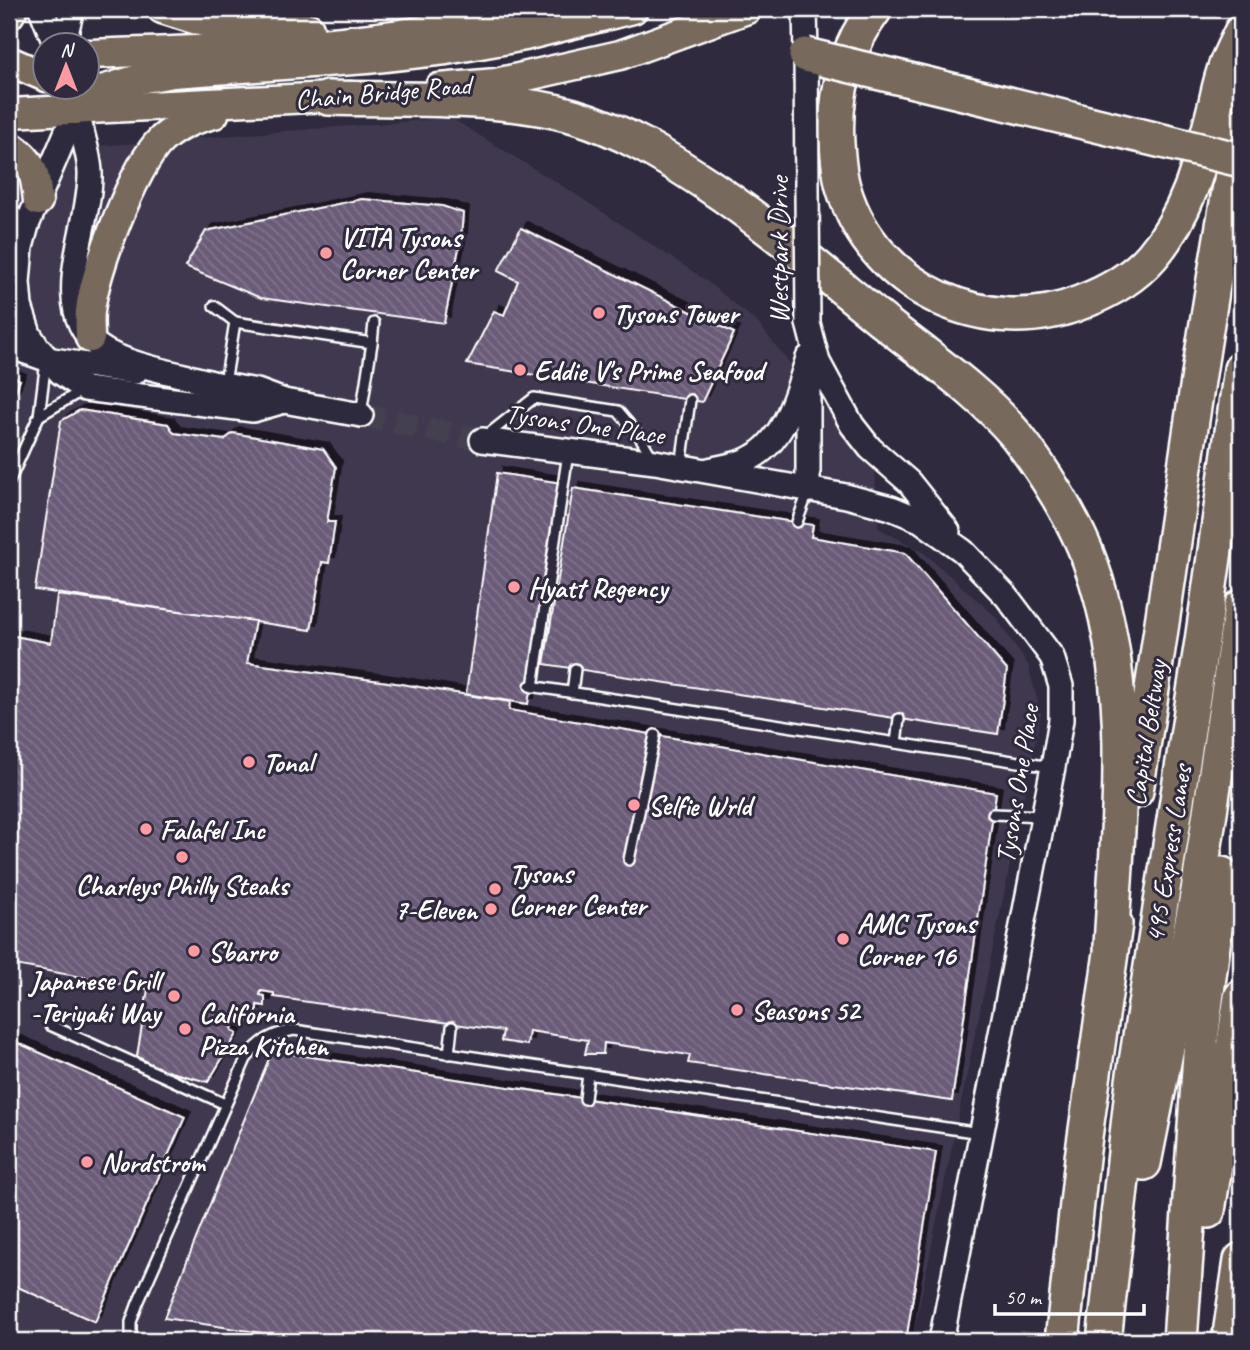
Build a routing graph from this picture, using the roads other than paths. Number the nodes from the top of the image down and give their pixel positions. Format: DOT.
graph roads {
  1 [pos="13,9"];
  2 [pos="41,9"];
  3 [pos="72,9"];
  4 [pos="162,9"];
  5 [pos="537,9"];
  6 [pos="634,9"];
  7 [pos="747,9"];
  8 [pos="805,9"];
  9 [pos="875,9"];
  10 [pos="9,15"];
  11 [pos="50,32"];
  12 [pos="66,32"];
  13 [pos="1241,32"];
  14 [pos="402,34"];
  15 [pos="102,53"];
  16 [pos="806,55"];
  17 [pos="32,58"];
  18 [pos="9,60"];
  19 [pos="32,71"];
  20 [pos="102,84"];
  21 [pos="102,89"];
  22 [pos="328,98"];
  23 [pos="32,99"];
  24 [pos="275,101"];
  25 [pos="69,102"];
  26 [pos="82,102"];
  27 [pos="147,107"];
  28 [pos="76,110"];
  29 [pos="19,112"];
  30 [pos="1241,126"];
  31 [pos="9,145"];
  32 [pos="1241,160"];
  33 [pos="9,206"];
  34 [pos="29,224"];
  35 [pos="9,267"];
  36 [pos="214,306"];
  37 [pos="235,322"];
  38 [pos="374,323"];
  39 [pos="808,323"];
  40 [pos="89,338"];
  41 [pos="372,343"];
  42 [pos="9,346"];
  43 [pos="808,358"];
  44 [pos="46,359"];
  45 [pos="1241,369"];
  46 [pos="217,384"];
  47 [pos="85,389"];
  48 [pos="690,400"];
  49 [pos="284,401"];
  50 [pos="361,415"];
  51 [pos="39,416"];
  52 [pos="482,440"];
  53 [pos="568,452"];
  54 [pos="654,462"];
  55 [pos="691,469"];
  56 [pos="9,481"];
  57 [pos="808,490"];
  58 [pos="797,522"];
  59 [pos="963,551"];
  60 [pos="1241,607"];
  61 [pos="575,669"];
  62 [pos="572,693"];
  63 [pos="899,719"];
  64 [pos="655,735"];
  65 [pos="896,743"];
  66 [pos="1241,750"];
  67 [pos="1053,767"];
  68 [pos="993,814"];
  69 [pos="1044,816"];
  70 [pos="629,860"];
  71 [pos="1111,946"];
  72 [pos="1241,997"];
  73 [pos="50,1025"];
  74 [pos="453,1027"];
  75 [pos="449,1054"];
  76 [pos="588,1074"];
  77 [pos="585,1099"];
  78 [pos="225,1104"];
  79 [pos="982,1134"];
  80 [pos="1241,1260"];
  81 [pos="131,1341"];
  82 [pos="941,1341"];
  83 [pos="1062,1341"];
  84 [pos="1104,1341"];
  85 [pos="1110,1341"];
  86 [pos="1180,1341"];
  87 [pos="1188,1341"];
  88 [pos="1229,1341"];
  1 -- 10 [label="main road"];
  2 -- 11 [label="street"];
  3 -- 12 [label="street"];
  4 -- 14 [label="main road"];
  5 -- 14 [label="main road, Chain Bridge Road"];
  6 -- 20 [label="main road"];
  7 -- 22 [label="main road, Chain Bridge Road"];
  8 -- 16 [label="street, Westpark Drive"];
  9 -- 13 [label="highway"];
  14 -- 15 [label="main road, Chain Bridge Road"];
  16 -- 32 [label="highway, bridge"];
  16 -- 39 [label="street, Westpark Drive, bridge"];
  17 -- 18 [label="main road"];
  18 -- 19 [label="main road"];
  21 -- 27 [label="main road"];
  22 -- 24 [label="main road, Chain Bridge Road"];
  22 -- 71 [label="highway"];
  23 -- 29 [label="street"];
  24 -- 27 [label="main road, Chain Bridge Road"];
  24 -- 40 [label="main road"];
  25 -- 28 [label="main road"];
  26 -- 28 [label="main road"];
  27 -- 28 [label="main road, Chain Bridge Road"];
  28 -- 29 [label="main road, Chain Bridge Road"];
  28 -- 34 [label="street"];
  28 -- 40 [label="street"];
  30 -- 71 [label="highway, Capital Beltway"];
  31 -- 34 [label="main road"];
  33 -- 34 [label="lane"];
  34 -- 35 [label="street"];
  34 -- 44 [label="street"];
  36 -- 37 [label="lane"];
  37 -- 41 [label="lane"];
  37 -- 46 [label="lane"];
  38 -- 41 [label="lane"];
  39 -- 43 [label="street, Westpark Drive"];
  39 -- 59 [label="street"];
  40 -- 46 [label="street"];
  41 -- 50 [label="lane"];
  42 -- 44 [label="street"];
  43 -- 55 [label="street"];
  43 -- 57 [label="street, Westpark Drive"];
  44 -- 46 [label="street"];
  44 -- 47 [label="street"];
  44 -- 51 [label="lane"];
  45 -- 84 [label="highway, 495 Express Lanes"];
  46 -- 49 [label="street"];
  47 -- 49 [label="street"];
  47 -- 51 [label="lane"];
  48 -- 55 [label="lane"];
  49 -- 50 [label="street"];
  51 -- 56 [label="lane"];
  52 -- 53 [label="street, Tysons One Place"];
  52 -- 54 [label="lane"];
  53 -- 54 [label="street, Tysons One Place"];
  53 -- 62 [label="lane"];
  54 -- 55 [label="street, Tysons One Place"];
  55 -- 57 [label="street, Tysons One Place"];
  57 -- 58 [label="lane"];
  57 -- 59 [label="street, Tysons One Place"];
  59 -- 67 [label="street, Tysons One Place"];
  60 -- 85 [label="highway"];
  61 -- 62 [label="lane"];
  62 -- 65 [label="lane"];
  63 -- 65 [label="lane"];
  64 -- 70 [label="lane"];
  65 -- 67 [label="lane"];
  66 -- 86 [label="highway"];
  67 -- 69 [label="street, Tysons One Place"];
  68 -- 69 [label="lane"];
  69 -- 79 [label="street, Tysons One Place"];
  71 -- 83 [label="highway, Capital Beltway"];
  72 -- 87 [label="highway"];
  73 -- 78 [label="lane"];
  74 -- 75 [label="lane"];
  75 -- 76 [label="lane"];
  75 -- 78 [label="lane"];
  76 -- 77 [label="lane"];
  76 -- 79 [label="lane"];
  78 -- 81 [label="lane"];
  79 -- 82 [label="street, Tysons One Place"];
  80 -- 88 [label="highway"];
}
